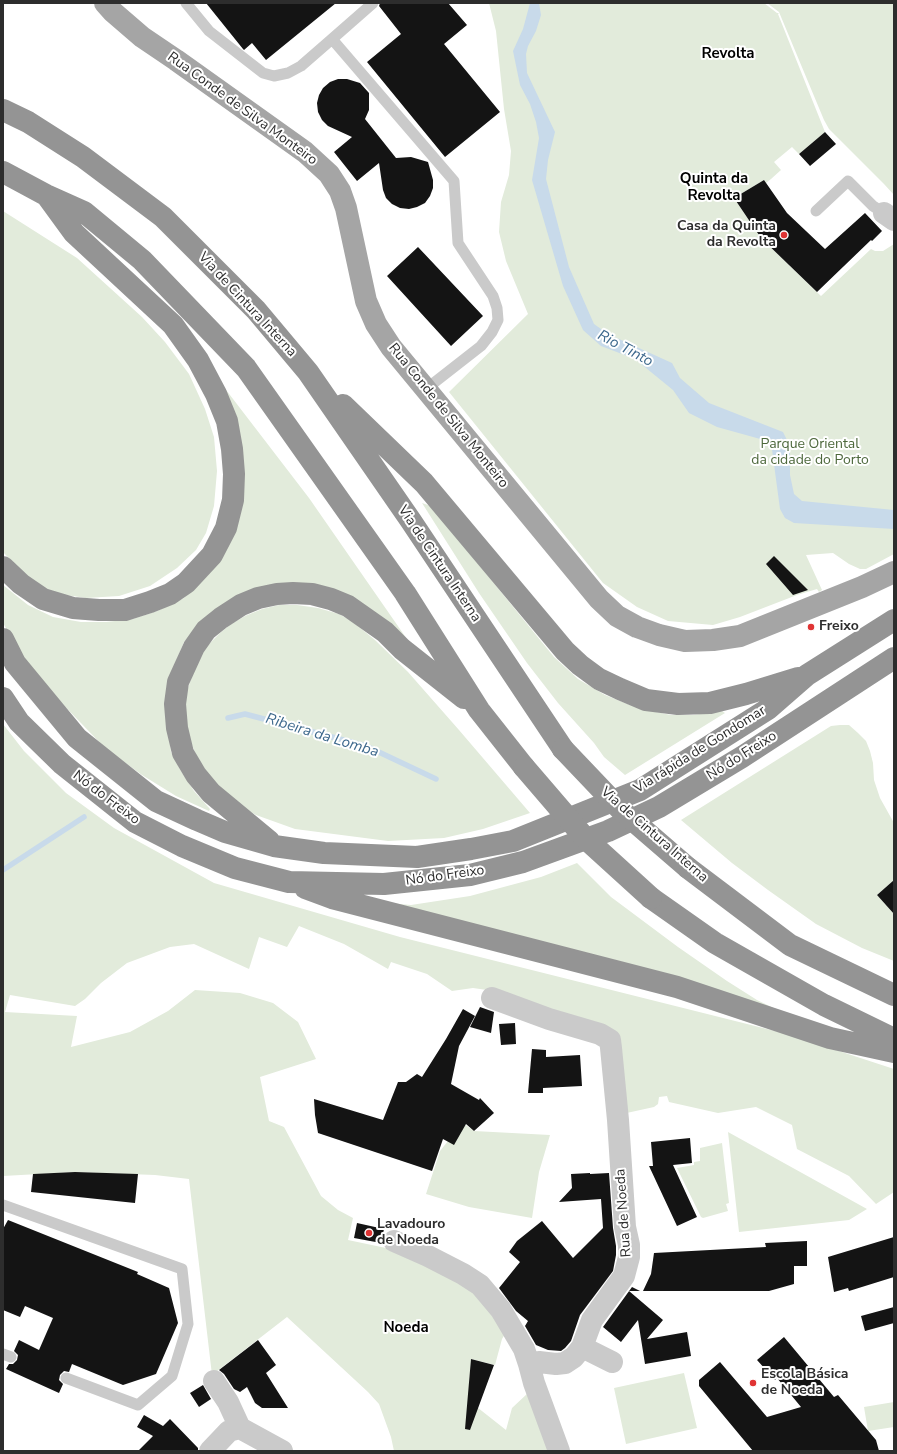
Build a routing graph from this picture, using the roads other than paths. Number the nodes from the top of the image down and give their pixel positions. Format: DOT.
graph roads {
  1 [pos="105,3"];
  2 [pos="186,3"];
  3 [pos="373,3"];
  4 [pos="332,39"];
  5 [pos="3,110"];
  6 [pos="3,172"];
  7 [pos="46,195"];
  8 [pos="816,211"];
  9 [pos="889,216"];
  10 [pos="308,372"];
  11 [pos="426,389"];
  12 [pos="3,567"];
  13 [pos="894,572"];
  14 [pos="894,620"];
  15 [pos="3,639"];
  16 [pos="894,658"];
  17 [pos="807,675"];
  18 [pos="3,698"];
  19 [pos="478,710"];
  20 [pos="274,846"];
  21 [pos="289,882"];
  22 [pos="894,995"];
  23 [pos="492,998"];
  24 [pos="894,1039"];
  25 [pos="894,1052"];
  26 [pos="3,1205"];
  27 [pos="394,1241"];
  28 [pos="582,1347"];
  29 [pos="612,1362"];
  30 [pos="529,1364"];
  31 [pos="66,1378"];
  32 [pos="214,1381"];
  33 [pos="240,1428"];
  34 [pos="210,1451"];
  35 [pos="282,1451"];
  36 [pos="559,1451"];
  1 -- 11 [label="main road, Rua Conde de Silva Monteiro"];
  2 -- 4 [label="lane"];
  3 -- 4 [label="lane"];
  4 -- 11 [label="lane"];
  5 -- 10 [label="highway, Via de Cintura Interna"];
  6 -- 7 [label="highway"];
  7 -- 12 [label="highway"];
  7 -- 19 [label="highway"];
  8 -- 9 [label="lane"];
  10 -- 17 [label="highway"];
  10 -- 22 [label="highway, Via de Cintura Interna, bridge"];
  11 -- 13 [label="main road, Rua Conde de Silva Monteiro"];
  14 -- 17 [label="highway, Via rápida de Gondomar"];
  15 -- 20 [label="highway, Nó do Freixo"];
  16 -- 21 [label="highway, Nó do Freixo"];
  17 -- 20 [label="highway, Via rápida de Gondomar"];
  18 -- 21 [label="highway, Nó do Freixo"];
  19 -- 20 [label="highway"];
  19 -- 24 [label="highway, bridge"];
  21 -- 25 [label="highway"];
  23 -- 28 [label="street, Rua de Noeda"];
  26 -- 31 [label="lane"];
  27 -- 30 [label="street"];
  28 -- 29 [label="street"];
  28 -- 30 [label="street, Rua de Noeda"];
  30 -- 36 [label="street"];
  32 -- 33 [label="street"];
  33 -- 34 [label="street"];
  33 -- 35 [label="street"];
}
